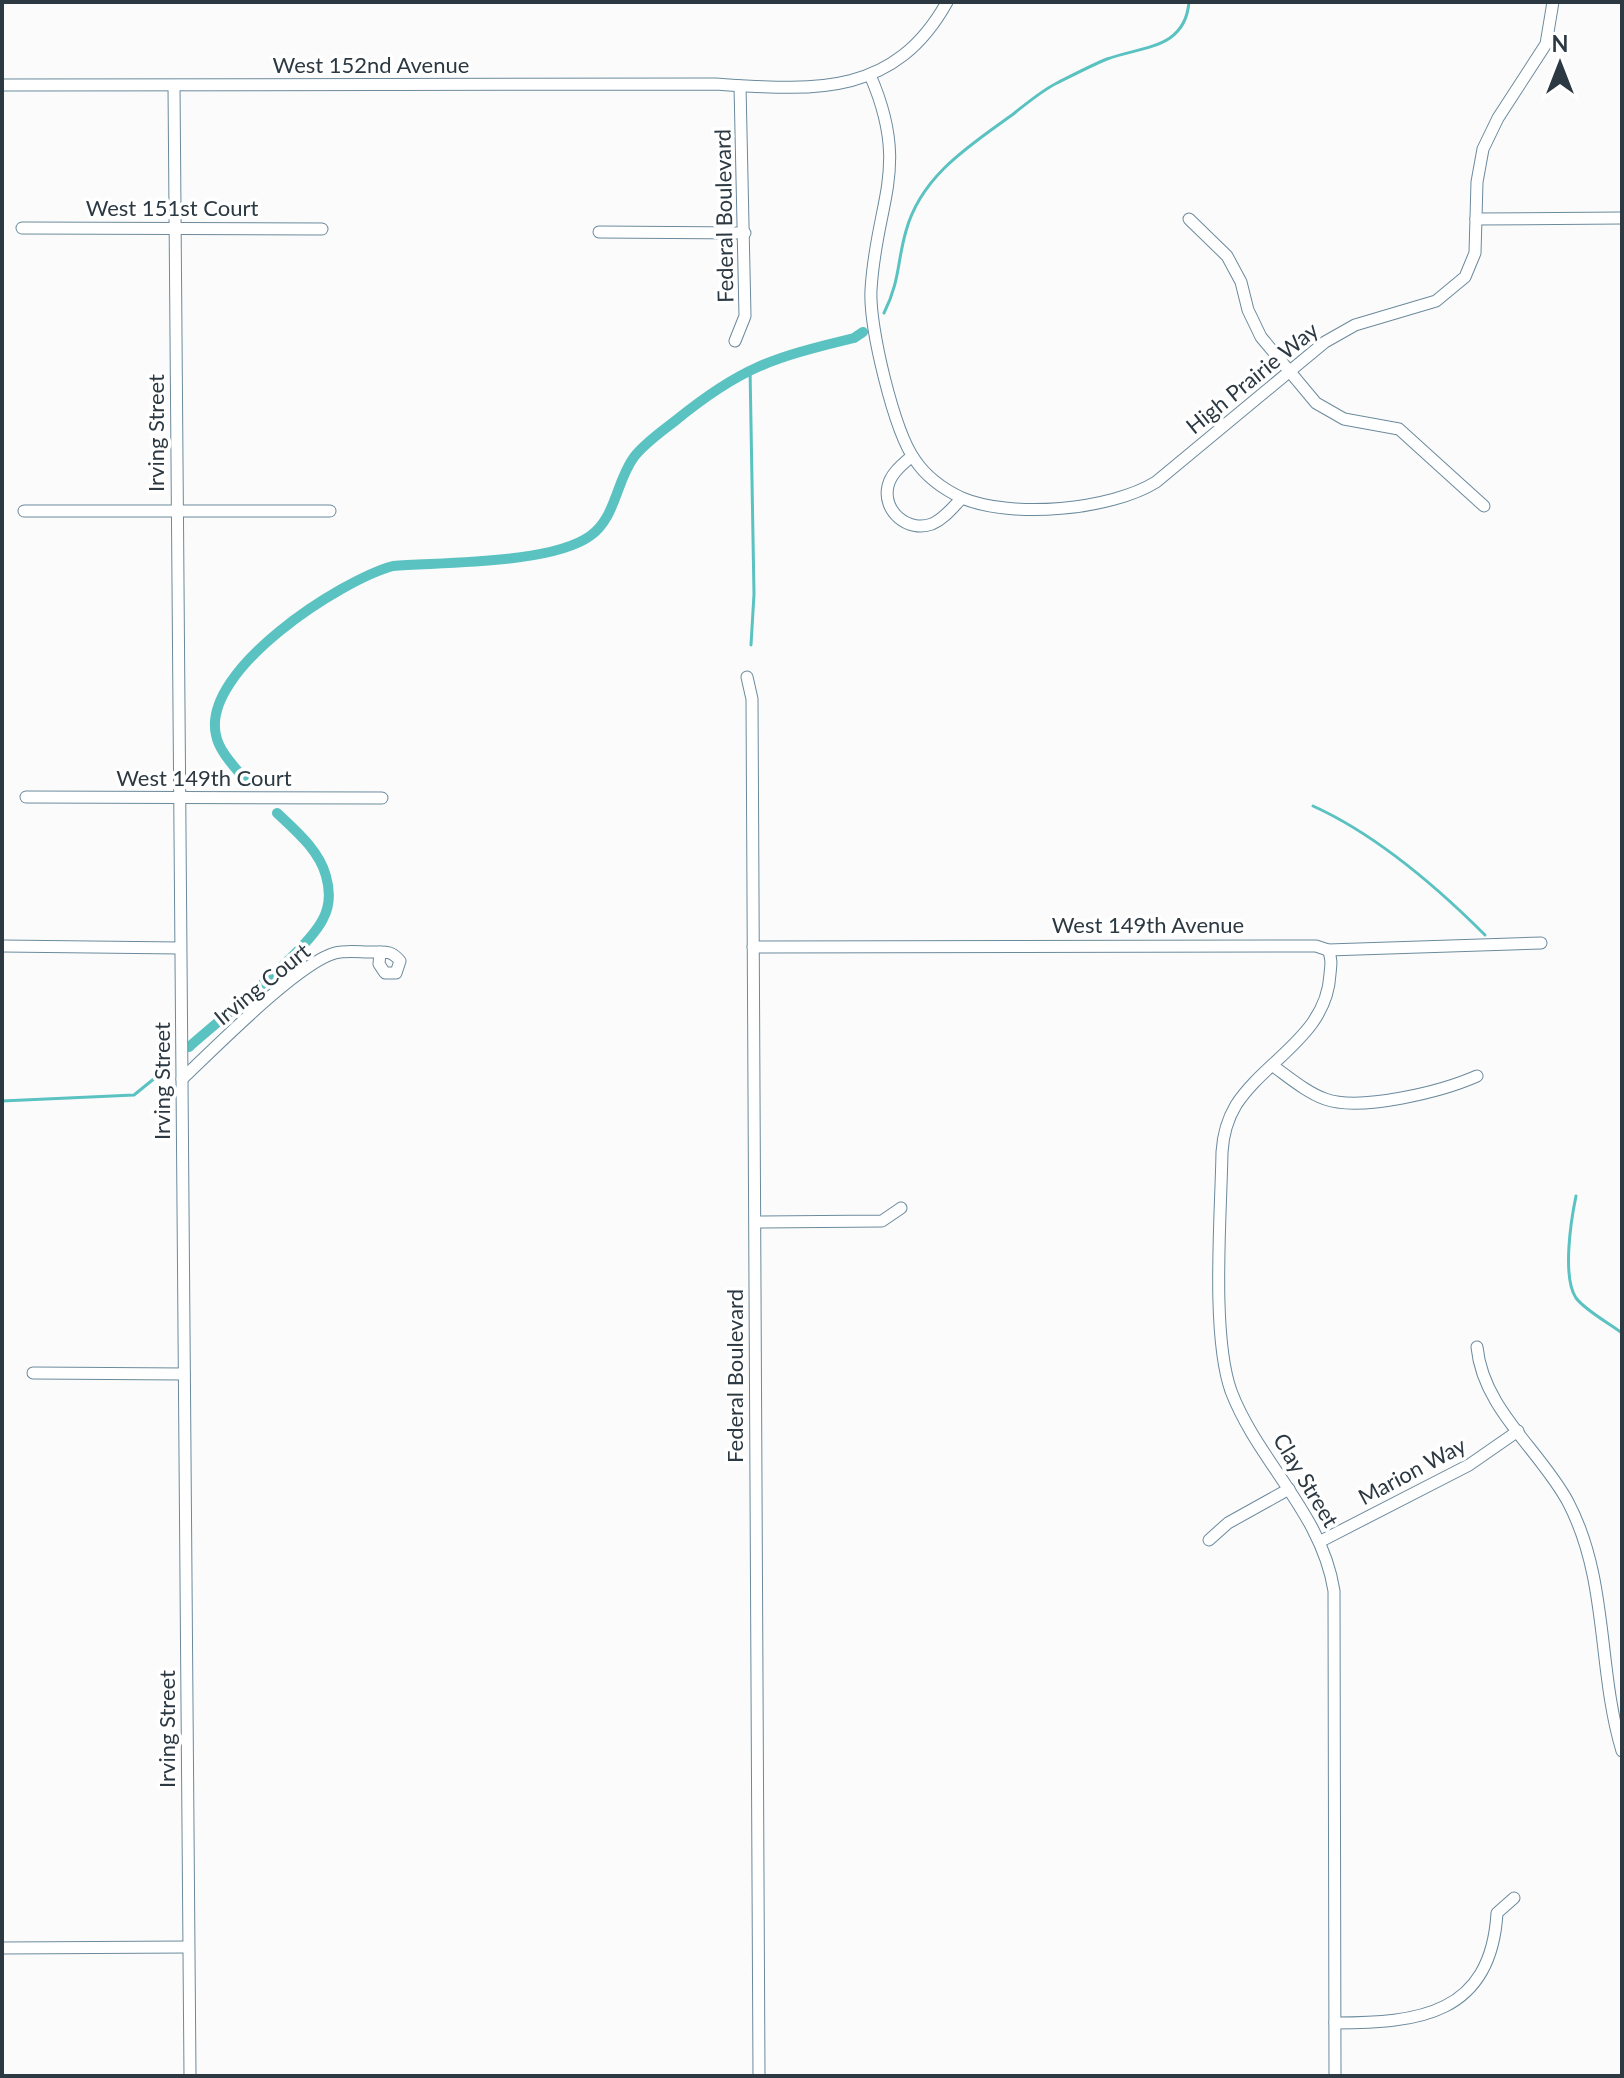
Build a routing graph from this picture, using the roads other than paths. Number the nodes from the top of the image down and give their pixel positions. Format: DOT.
graph roads {
  1 [pos="947,2"];
  2 [pos="1553,2"];
  3 [pos="870,75"];
  4 [pos="2,85"];
  5 [pos="174,86"];
  6 [pos="740,86"];
  7 [pos="1622,218"];
  8 [pos="1189,219"];
  9 [pos="1476,219"];
  10 [pos="22,228"];
  11 [pos="175,229"];
  12 [pos="322,229"];
  13 [pos="599,232"];
  14 [pos="745,233"];
  15 [pos="735,341"];
  16 [pos="1289,372"];
  17 [pos="912,456"];
  18 [pos="962,498"];
  19 [pos="1484,506"];
  20 [pos="177,510"];
  21 [pos="24,511"];
  22 [pos="330,511"];
  23 [pos="747,677"];
  24 [pos="26,797"];
  25 [pos="179,798"];
  26 [pos="382,798"];
  27 [pos="1541,943"];
  28 [pos="2,946"];
  29 [pos="753,947"];
  30 [pos="180,948"];
  31 [pos="1328,950"];
  32 [pos="380,952"];
  33 [pos="1273,1066"];
  34 [pos="1477,1076"];
  35 [pos="182,1079"];
  36 [pos="901,1208"];
  37 [pos="755,1222"];
  38 [pos="1477,1347"];
  39 [pos="33,1373"];
  40 [pos="184,1374"];
  41 [pos="1518,1431"];
  42 [pos="1289,1489"];
  43 [pos="1209,1540"];
  44 [pos="1321,1541"];
  45 [pos="1622,1751"];
  46 [pos="1514,1898"];
  47 [pos="188,1947"];
  48 [pos="2,1948"];
  49 [pos="1335,2023"];
  50 [pos="190,2076"];
  51 [pos="759,2076"];
  52 [pos="1335,2076"];
  1 -- 3 [label="street"];
  2 -- 9 [label="street, High Prairie Way"];
  3 -- 6 [label="street, West 152nd Avenue"];
  3 -- 17 [label="street, High Prairie Way"];
  4 -- 5 [label="street, West 152nd Avenue"];
  5 -- 6 [label="street, West 152nd Avenue"];
  5 -- 11 [label="street, Irving Street"];
  6 -- 14 [label="street, Federal Boulevard"];
  7 -- 9 [label="street"];
  8 -- 16 [label="street"];
  9 -- 16 [label="street, High Prairie Way"];
  10 -- 11 [label="street, West 151st Court"];
  11 -- 12 [label="street, West 151st Court"];
  11 -- 20 [label="street, Irving Street"];
  13 -- 14 [label="street"];
  14 -- 15 [label="street, Federal Boulevard"];
  16 -- 18 [label="street, High Prairie Way"];
  16 -- 19 [label="street"];
  17 -- 18 [label="street, High Prairie Way"];
  17 -- 18 [label="street"];
  20 -- 21 [label="street"];
  20 -- 22 [label="street"];
  20 -- 25 [label="street, Irving Street"];
  23 -- 29 [label="street, Federal Boulevard"];
  24 -- 25 [label="street, West 149th Court"];
  25 -- 26 [label="street, West 149th Court"];
  25 -- 30 [label="street, Irving Street"];
  27 -- 31 [label="street, West 149th Avenue"];
  28 -- 30 [label="street"];
  29 -- 31 [label="street, West 149th Avenue"];
  29 -- 37 [label="street, Federal Boulevard"];
  30 -- 35 [label="street, Irving Street"];
  31 -- 33 [label="street, Clay Street"];
  32 -- 35 [label="street, Irving Court"];
  33 -- 34 [label="street"];
  33 -- 42 [label="street, Clay Street"];
  35 -- 40 [label="street, Irving Street"];
  36 -- 37 [label="street"];
  37 -- 51 [label="street, Federal Boulevard"];
  38 -- 41 [label="street"];
  39 -- 40 [label="street"];
  40 -- 47 [label="street, Irving Street"];
  41 -- 44 [label="street, Marion Way"];
  41 -- 45 [label="street"];
  42 -- 43 [label="street"];
  42 -- 44 [label="street, Clay Street"];
  44 -- 49 [label="street, Clay Street"];
  46 -- 49 [label="street"];
  47 -- 48 [label="street"];
  47 -- 50 [label="street, Irving Street"];
  49 -- 52 [label="street, Clay Street"];
}
